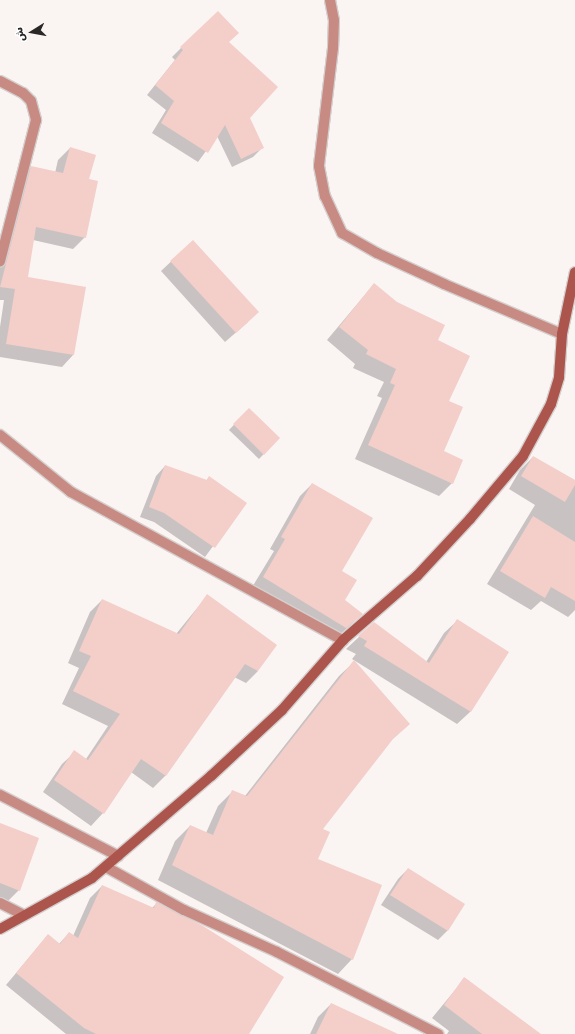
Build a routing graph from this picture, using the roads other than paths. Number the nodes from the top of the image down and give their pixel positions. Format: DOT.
graph roads {
  1 [pos="330,0"];
  2 [pos="0,81"];
  3 [pos="0,261"];
  4 [pos="575,272"];
  5 [pos="562,334"];
  6 [pos="0,435"];
  7 [pos="343,640"];
  8 [pos="0,795"];
  9 [pos="118,856"];
  10 [pos="106,867"];
  11 [pos="0,903"];
  12 [pos="24,915"];
  13 [pos="0,929"];
  14 [pos="438,1034"];
  1 -- 5 [label="street"];
  2 -- 3 [label="street"];
  4 -- 5 [label="street"];
  5 -- 7 [label="street"];
  6 -- 7 [label="street"];
  7 -- 9 [label="street"];
  8 -- 9 [label="street"];
  9 -- 10 [label="street"];
  10 -- 12 [label="street"];
  10 -- 14 [label="street"];
  11 -- 12 [label="street"];
  12 -- 13 [label="street"];
}
